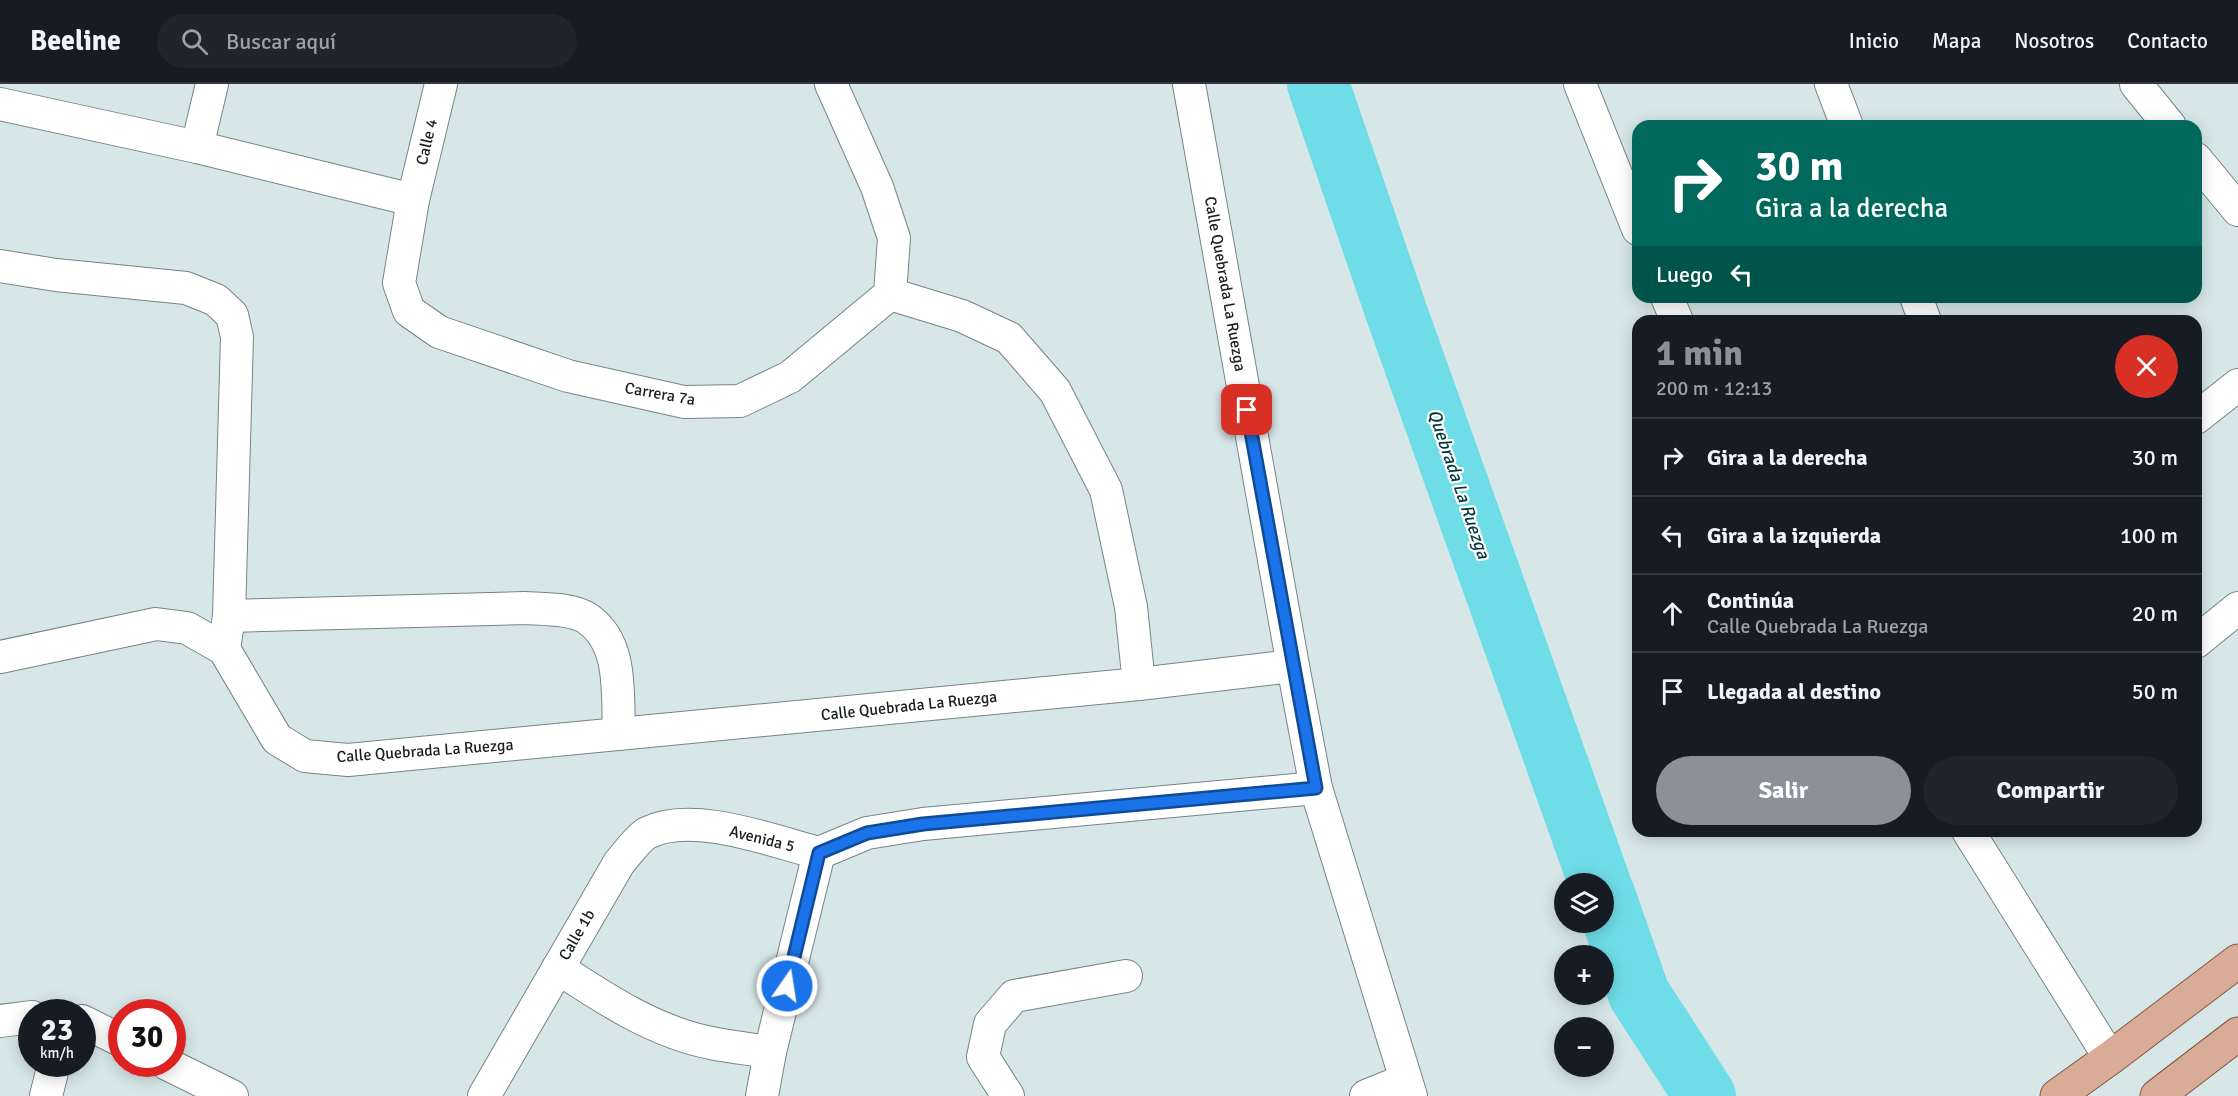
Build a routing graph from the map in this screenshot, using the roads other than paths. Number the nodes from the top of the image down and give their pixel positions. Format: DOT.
graph roads {
  1 [pos="212,84"];
  2 [pos="441,84"];
  3 [pos="831,84"];
  4 [pos="1189,84"];
  5 [pos="1581,84"];
  6 [pos="1831,84"];
  7 [pos="2136,84"];
  8 [pos="0,104"];
  9 [pos="1846,120"];
  10 [pos="2165,120"];
  11 [pos="197,147"];
  12 [pos="2202,166"];
  13 [pos="413,200"];
  14 [pos="2238,210"];
  15 [pos="1632,214"];
  16 [pos="0,266"];
  17 [pos="890,294"];
  18 [pos="2238,385"];
  19 [pos="2202,413"];
  20 [pos="2238,608"];
  21 [pos="229,616"];
  22 [pos="2202,637"];
  23 [pos="224,649"];
  24 [pos="0,657"];
  25 [pos="1293,666"];
  26 [pos="1138,684"];
  27 [pos="619,734"];
  28 [pos="1316,788"];
  29 [pos="707,825"];
  30 [pos="1972,837"];
  31 [pos="819,853"];
  32 [pos="2238,961"];
  33 [pos="558,968"];
  34 [pos="1126,976"];
  35 [pos="18,1019"];
  36 [pos="0,1021"];
  37 [pos="2238,1034"];
  38 [pos="770,1052"];
  39 [pos="2110,1058"];
  40 [pos="186,1073"];
  41 [pos="51,1077"];
  42 [pos="1408,1088"];
  43 [pos="46,1096"];
  44 [pos="232,1096"];
  45 [pos="484,1096"];
  46 [pos="762,1096"];
  47 [pos="1008,1096"];
  48 [pos="1366,1096"];
  49 [pos="2057,1096"];
  50 [pos="2157,1096"];
  1 -- 11 [label="street"];
  2 -- 13 [label="street, Calle 4"];
  3 -- 17 [label="street"];
  4 -- 25 [label="street, Calle Quebrada La Ruezga"];
  5 -- 15 [label="street"];
  6 -- 9 [label="street"];
  7 -- 10 [label="street"];
  8 -- 11 [label="street"];
  11 -- 13 [label="street"];
  12 -- 14 [label="street"];
  13 -- 17 [label="street, Carrera 7a"];
  16 -- 21 [label="street"];
  17 -- 26 [label="street"];
  18 -- 19 [label="street"];
  20 -- 22 [label="street"];
  21 -- 23 [label="street"];
  21 -- 27 [label="street"];
  23 -- 24 [label="street, Calle Quebrada La Ruezga"];
  23 -- 27 [label="street, Calle Quebrada La Ruezga"];
  25 -- 26 [label="street, Calle Quebrada La Ruezga"];
  25 -- 28 [label="street"];
  26 -- 27 [label="street, Calle Quebrada La Ruezga"];
  28 -- 31 [label="street"];
  28 -- 42 [label="street"];
  29 -- 31 [label="street, Avenida 5"];
  29 -- 33 [label="street, Calle 1b"];
  30 -- 39 [label="street"];
  31 -- 38 [label="street"];
  32 -- 39 [label="main road"];
  33 -- 38 [label="street"];
  33 -- 45 [label="street, Calle 1b"];
  34 -- 47 [label="street"];
  35 -- 36 [label="street"];
  37 -- 50 [label="main road"];
  38 -- 46 [label="street"];
  39 -- 49 [label="main road"];
  40 -- 44 [label="street"];
  41 -- 43 [label="street"];
  42 -- 48 [label="street"];
}
